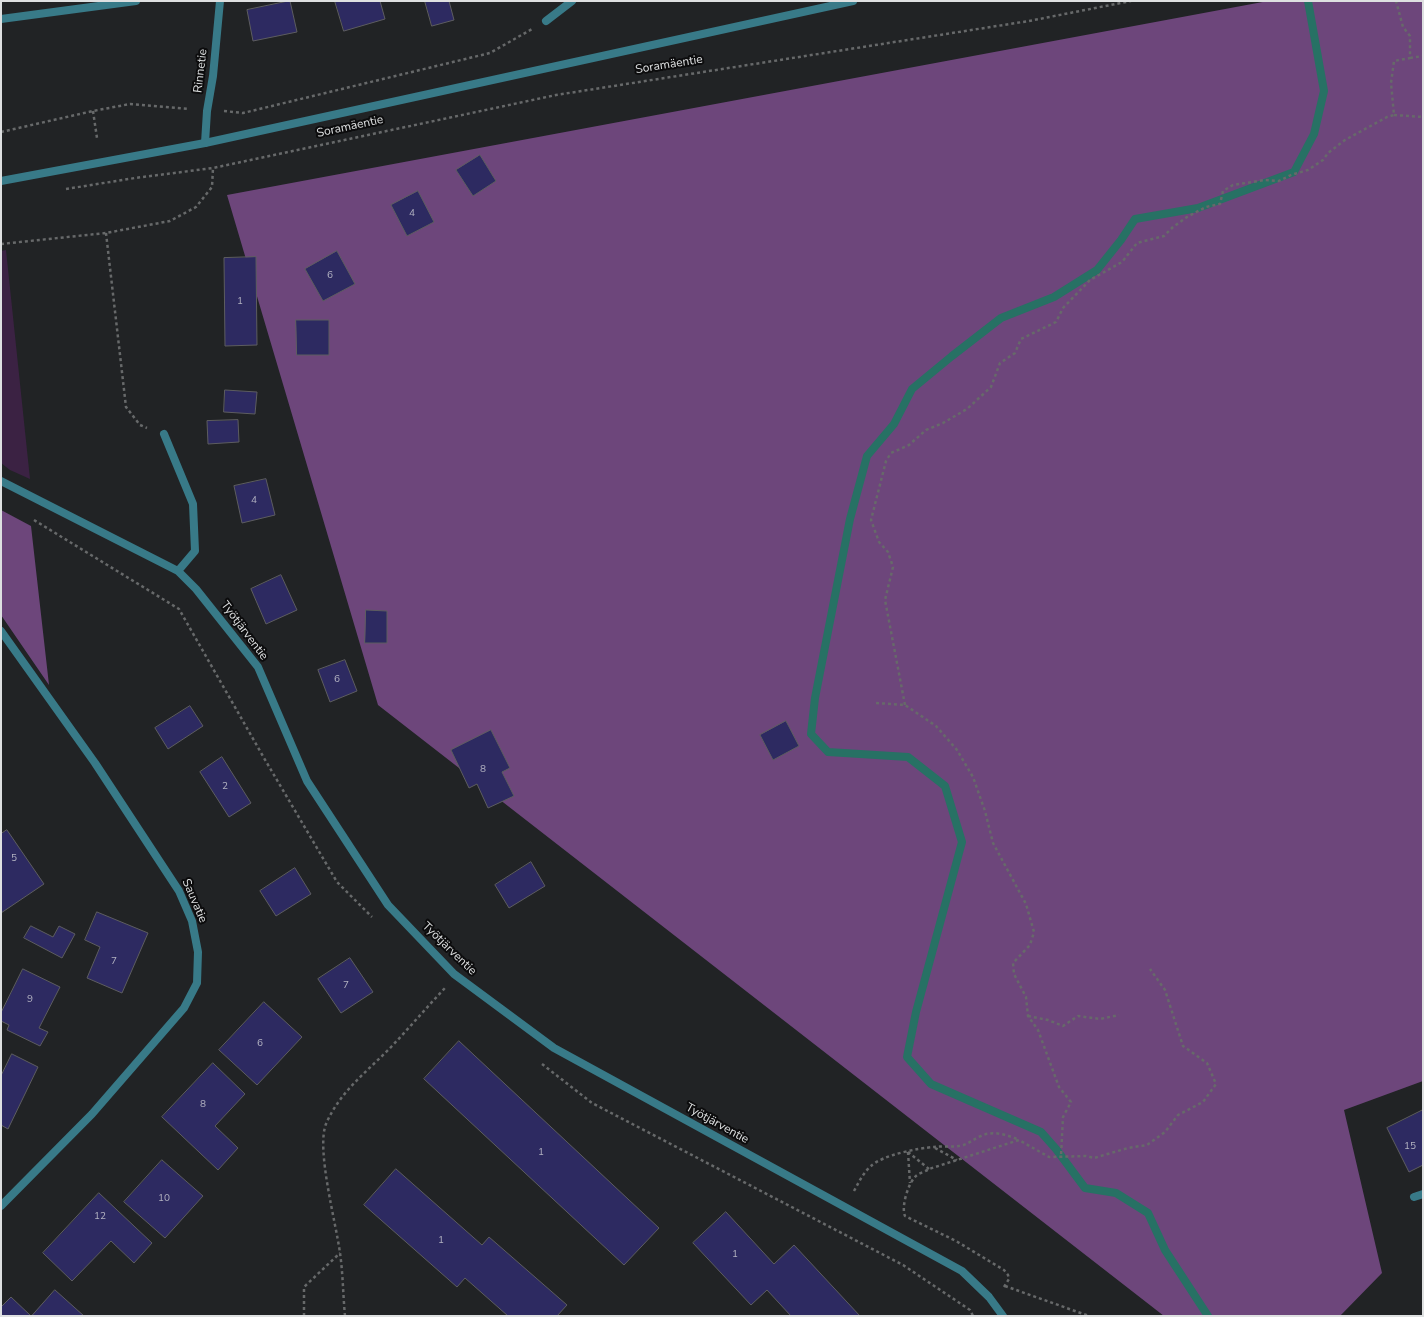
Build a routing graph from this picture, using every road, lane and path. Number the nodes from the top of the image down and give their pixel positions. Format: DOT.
graph roads {
  1 [pos="136,1"];
  2 [pos="220,1"];
  3 [pos="572,1"];
  4 [pos="853,1"];
  5 [pos="1131,1"];
  6 [pos="1396,1"];
  7 [pos="1,19"];
  8 [pos="546,22"];
  9 [pos="1423,56"];
  10 [pos="1410,58"];
  11 [pos="93,110"];
  12 [pos="207,110"];
  13 [pos="1394,115"];
  14 [pos="1423,117"];
  15 [pos="1,132"];
  16 [pos="97,138"];
  17 [pos="205,143"];
  18 [pos="213,168"];
  19 [pos="1,181"];
  20 [pos="63,190"];
  21 [pos="106,233"];
  22 [pos="1,244"];
  23 [pos="164,434"];
  24 [pos="1,481"];
  25 [pos="29,517"];
  26 [pos="178,571"];
  27 [pos="1,631"];
  28 [pos="876,703"];
  29 [pos="905,705"];
  30 [pos="377,921"];
  31 [pos="1150,969"];
  32 [pos="454,974"];
  33 [pos="445,988"];
  34 [pos="451,992"];
  35 [pos="1119,1014"];
  36 [pos="1028,1016"];
  37 [pos="537,1060"];
  38 [pos="1019,1140"];
  39 [pos="934,1147"];
  40 [pos="908,1152"];
  41 [pos="1061,1156"];
  42 [pos="957,1160"];
  43 [pos="929,1169"];
  44 [pos="910,1183"];
  45 [pos="1423,1194"];
  46 [pos="1414,1197"];
  47 [pos="1,1206"];
  48 [pos="845,1207"];
  49 [pos="340,1253"];
  50 [pos="1088,1315"];
  51 [pos="304,1316"];
  52 [pos="345,1316"];
  53 [pos="973,1316"];
  54 [pos="1004,1316"];
  1 -- 7 [label="street"];
  2 -- 12 [label="street, Rinnetie"];
  3 -- 8 [label="street"];
  4 -- 17 [label="street, Soramäentie"];
  5 -- 18 [label="path, Soramäentie"];
  6 -- 10 [label="path"];
  8 -- 12 [label="path"];
  9 -- 10 [label="path"];
  10 -- 13 [label="path"];
  11 -- 12 [label="path"];
  11 -- 15 [label="path"];
  11 -- 16 [label="path"];
  12 -- 17 [label="street, Rinnetie"];
  13 -- 14 [label="path"];
  13 -- 29 [label="path"];
  17 -- 19 [label="street, Soramäentie"];
  18 -- 20 [label="path, Soramäentie"];
  18 -- 21 [label="path"];
  21 -- 22 [label="path"];
  21 -- 23 [label="path"];
  23 -- 26 [label="street"];
  24 -- 26 [label="street, Työtjärventie"];
  25 -- 30 [label="path"];
  26 -- 32 [label="street, Työtjärventie"];
  27 -- 47 [label="street, Sauvatie"];
  28 -- 29 [label="path"];
  29 -- 36 [label="path"];
  31 -- 41 [label="path"];
  32 -- 33 [label="path"];
  32 -- 48 [label="street, Työtjärventie"];
  33 -- 34 [label="path"];
  33 -- 49 [label="path"];
  35 -- 36 [label="path"];
  36 -- 41 [label="path"];
  37 -- 53 [label="path"];
  38 -- 39 [label="path"];
  38 -- 41 [label="path"];
  38 -- 42 [label="path"];
  39 -- 40 [label="path"];
  39 -- 42 [label="path"];
  40 -- 43 [label="path"];
  40 -- 44 [label="path"];
  40 -- 48 [label="path"];
  42 -- 43 [label="path"];
  43 -- 44 [label="path"];
  44 -- 50 [label="path"];
  45 -- 46 [label="street"];
  48 -- 54 [label="street, Työtjärventie"];
  49 -- 51 [label="path"];
  49 -- 52 [label="path"];
}
